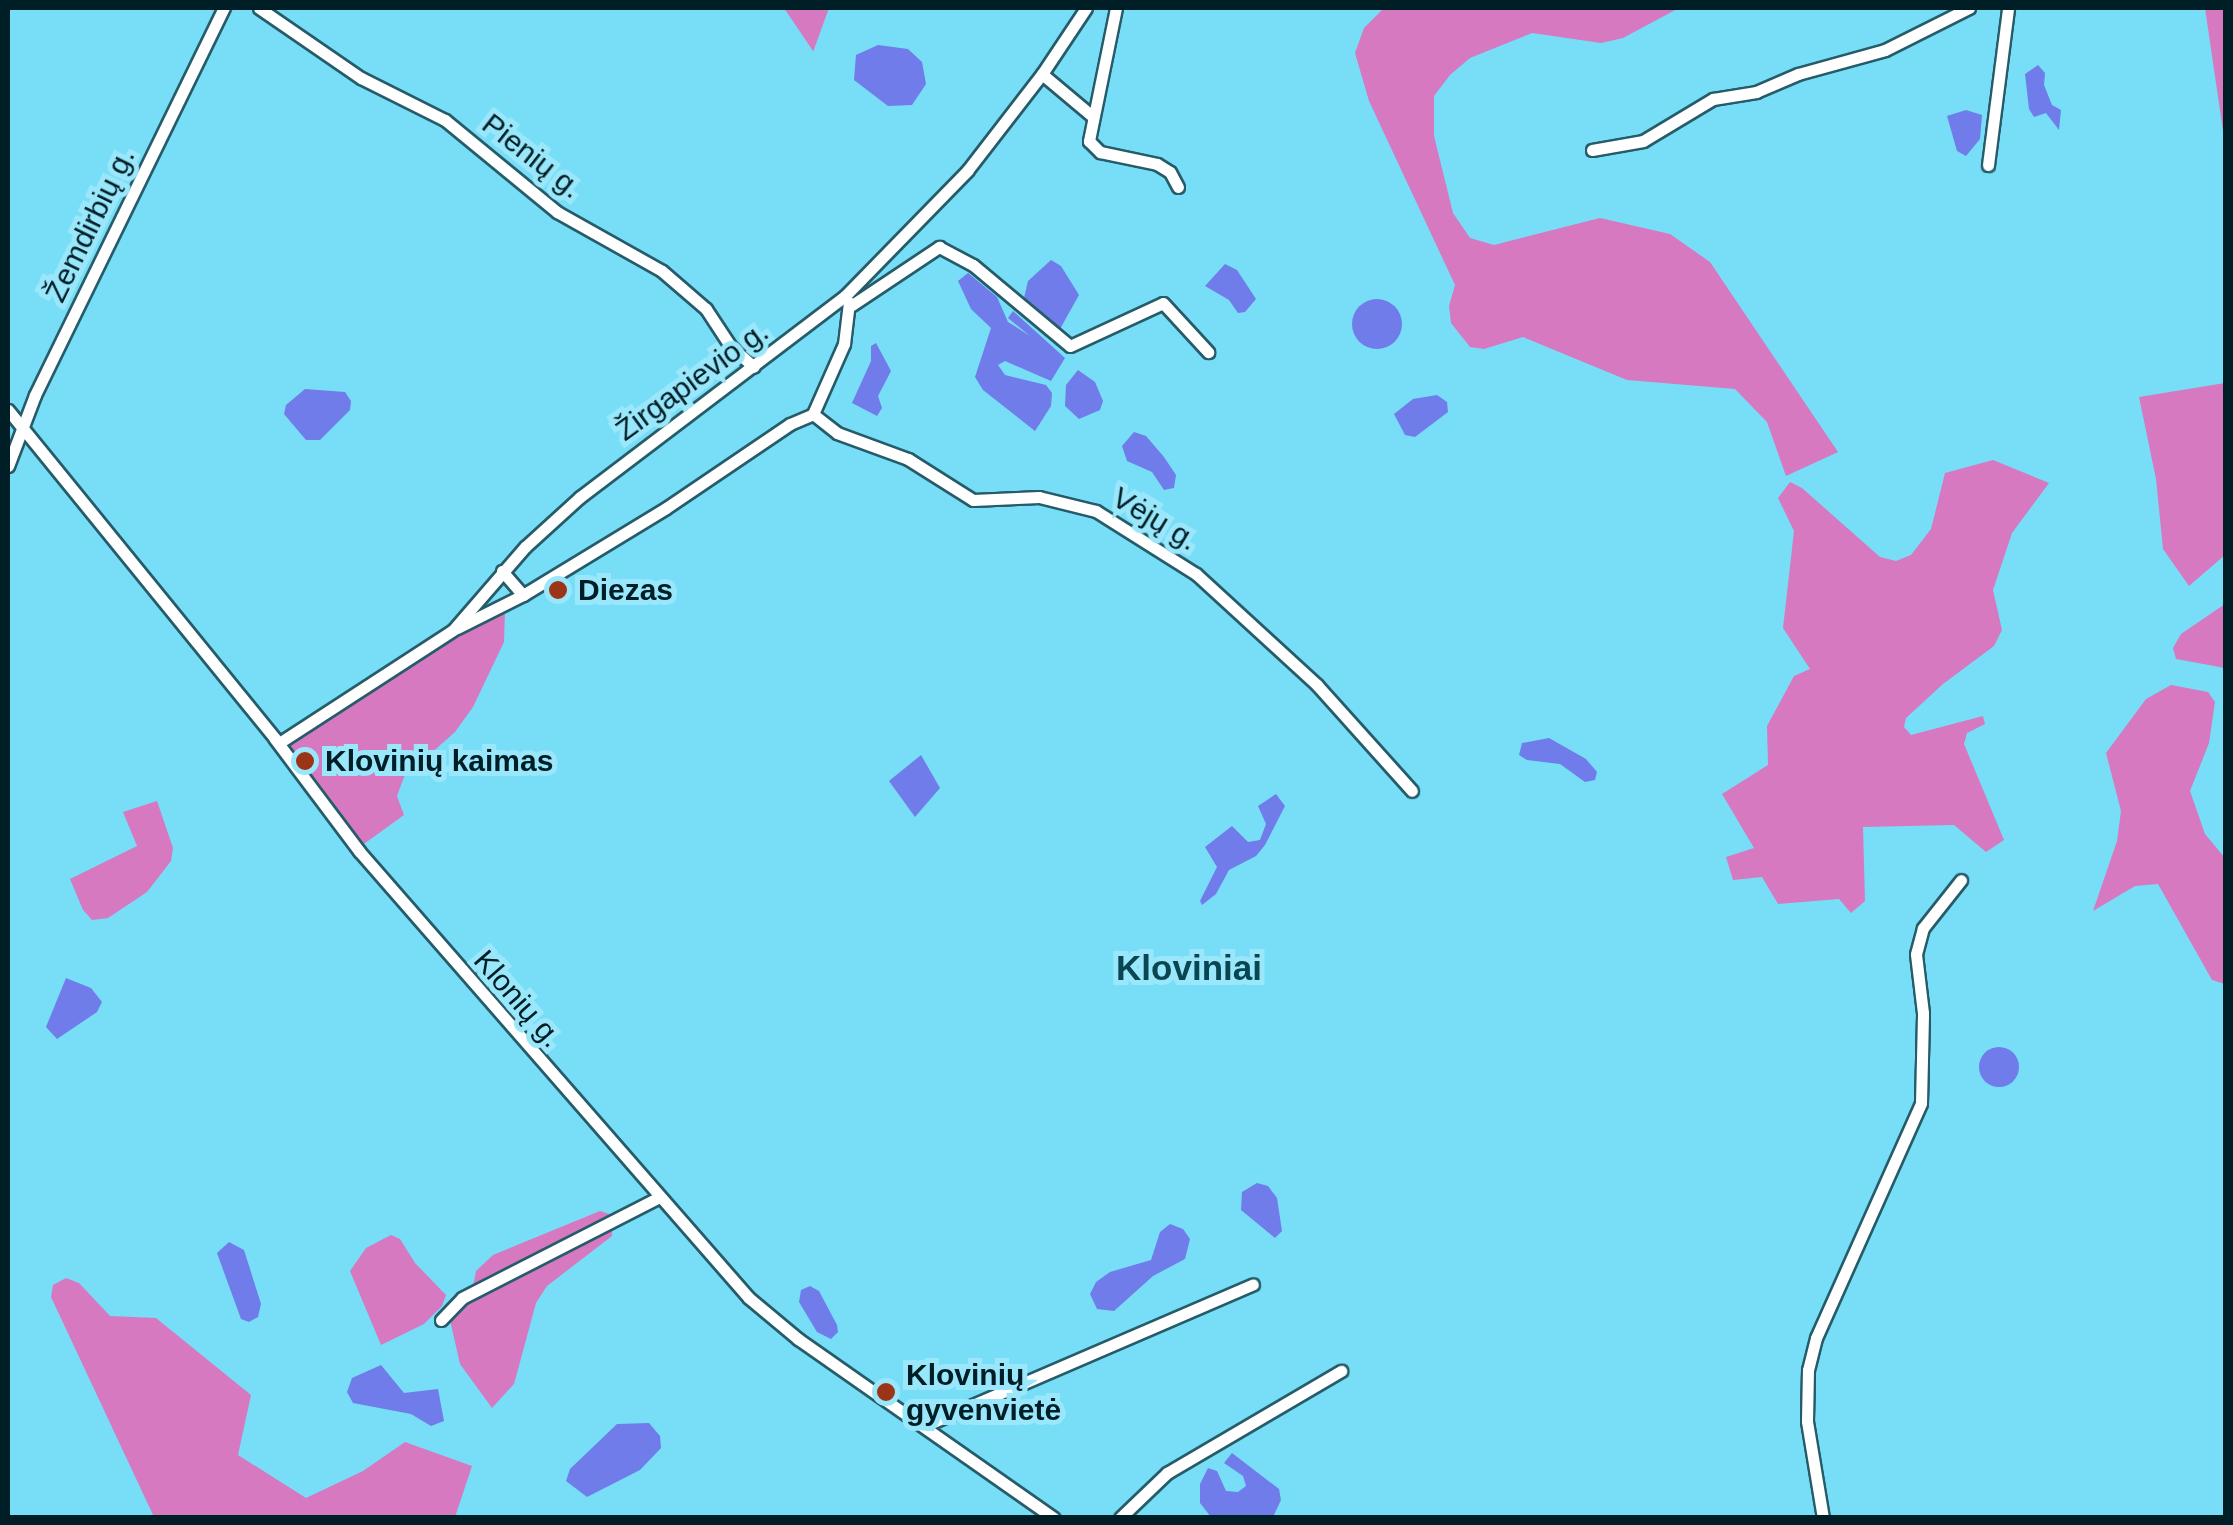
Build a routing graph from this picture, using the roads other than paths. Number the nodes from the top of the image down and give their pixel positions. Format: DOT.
graph roads {
  1 [pos="224,8"];
  2 [pos="259,8"];
  3 [pos="1086,8"];
  4 [pos="1116,8"];
  5 [pos="1969,8"];
  6 [pos="2008,8"];
  7 [pos="1042,74"];
  8 [pos="1092,116"];
  9 [pos="1592,150"];
  10 [pos="1988,165"];
  11 [pos="1178,188"];
  12 [pos="848,300"];
  13 [pos="1208,352"];
  14 [pos="754,367"];
  15 [pos="8,410"];
  16 [pos="813,414"];
  17 [pos="24,430"];
  18 [pos="8,466"];
  19 [pos="502,571"];
  20 [pos="523,595"];
  21 [pos="453,630"];
  22 [pos="278,743"];
  23 [pos="1412,791"];
  24 [pos="1961,880"];
  25 [pos="659,1197"];
  26 [pos="1253,1284"];
  27 [pos="441,1320"];
  28 [pos="1341,1371"];
  29 [pos="924,1426"];
  30 [pos="1054,1518"];
  31 [pos="1120,1518"];
  32 [pos="1824,1518"];
  1 -- 17 [label="street, Žemdirbių g."];
  2 -- 14 [label="street, Pienių g."];
  3 -- 7 [label="street, Žirgapievio g."];
  4 -- 8 [label="street"];
  5 -- 9 [label="street"];
  6 -- 10 [label="street"];
  7 -- 8 [label="street"];
  7 -- 12 [label="street, Žirgapievio g."];
  8 -- 11 [label="street"];
  12 -- 13 [label="street"];
  12 -- 14 [label="street, Žirgapievio g."];
  12 -- 16 [label="street"];
  14 -- 19 [label="street, Žirgapievio g."];
  15 -- 17 [label="street, Klonių g."];
  16 -- 20 [label="street"];
  16 -- 23 [label="street, Vėjų g."];
  17 -- 18 [label="street, Žemdirbių g."];
  17 -- 22 [label="street, Klonių g."];
  19 -- 20 [label="street"];
  19 -- 21 [label="street, Žirgapievio g."];
  20 -- 21 [label="street"];
  21 -- 22 [label="street, Žirgapievio g."];
  22 -- 25 [label="street, Klonių g."];
  24 -- 32 [label="street"];
  25 -- 27 [label="street"];
  25 -- 29 [label="street, Klonių g."];
  26 -- 29 [label="street"];
  28 -- 31 [label="street"];
  29 -- 30 [label="street, Klonių g."];
}
